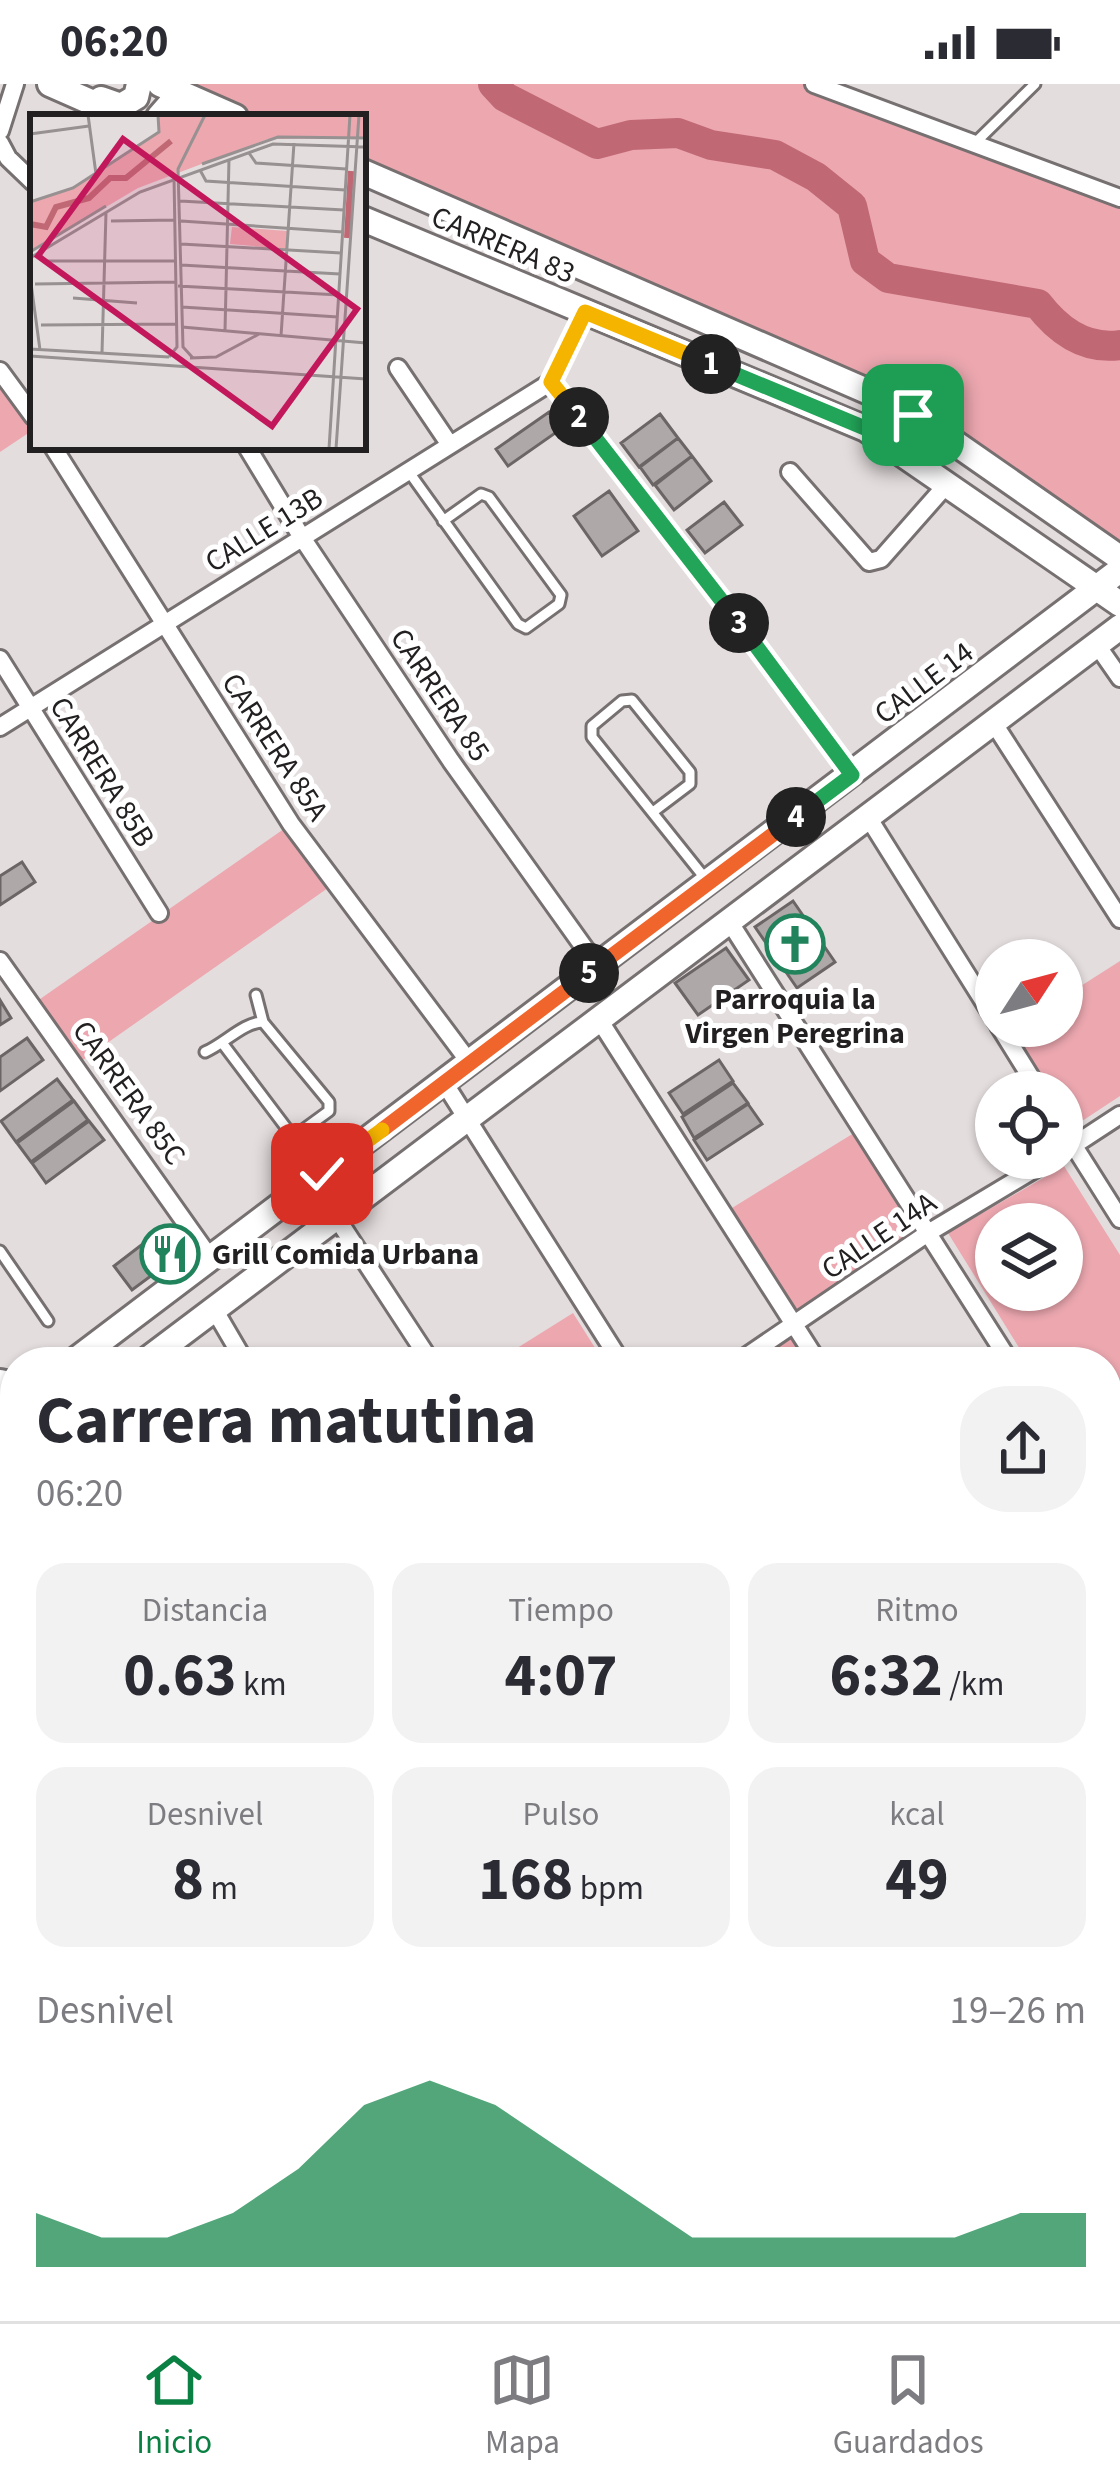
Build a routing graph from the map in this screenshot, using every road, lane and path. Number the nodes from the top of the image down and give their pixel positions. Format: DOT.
graph roads {
  1 [pos="15,84"];
  2 [pos="50,84"];
  3 [pos="139,84"];
  4 [pos="160,84"];
  5 [pos="814,84"];
  6 [pos="1035,84"];
  7 [pos="82,97"];
  8 [pos="226,113"];
  9 [pos="119,114"];
  10 [pos="161,114"];
  11 [pos="0,130"];
  12 [pos="0,143"];
  13 [pos="974,144"];
  14 [pos="366,173"];
  15 [pos="30,179"];
  16 [pos="1120,198"];
  17 [pos="366,219"];
  18 [pos="585,312"];
  19 [pos="398,368"];
  20 [pos="0,371"];
  21 [pos="551,382"];
  22 [pos="883,398"];
  23 [pos="30,411"];
  24 [pos="866,430"];
  25 [pos="943,434"];
  26 [pos="450,446"];
  27 [pos="54,450"];
  28 [pos="249,450"];
  29 [pos="919,464"];
  30 [pos="409,472"];
  31 [pos="790,472"];
  32 [pos="948,484"];
  33 [pos="442,521"];
  34 [pos="301,536"];
  35 [pos="1120,558"];
  36 [pos="1120,570"];
  37 [pos="1098,588"];
  38 [pos="1120,604"];
  39 [pos="165,624"];
  40 [pos="1120,628"];
  41 [pos="1097,645"];
  42 [pos="0,659"];
  43 [pos="1120,678"];
  44 [pos="31,708"];
  45 [pos="993,722"];
  46 [pos="0,728"];
  47 [pos="852,775"];
  48 [pos="652,812"];
  49 [pos="868,817"];
  50 [pos="708,883"];
  51 [pos="159,913"];
  52 [pos="1120,919"];
  53 [pos="729,921"];
  54 [pos="0,961"];
  55 [pos="598,967"];
  56 [pos="975,989"];
  57 [pos="256,995"];
  58 [pos="600,1021"];
  59 [pos="263,1022"];
  60 [pos="223,1044"];
  61 [pos="205,1052"];
  62 [pos="470,1063"];
  63 [pos="445,1084"];
  64 [pos="1120,1115"];
  65 [pos="468,1120"];
  66 [pos="292,1138"];
  67 [pos="1083,1139"];
  68 [pos="1083,1169"];
  69 [pos="322,1174"];
  70 [pos="1018,1179"];
  71 [pos="335,1217"];
  72 [pos="1120,1219"];
  73 [pos="928,1233"];
  74 [pos="0,1251"];
  75 [pos="211,1259"];
  76 [pos="214,1309"];
  77 [pos="48,1321"];
  78 [pos="795,1325"];
  79 [pos="94,1347"];
  80 [pos="163,1347"];
  81 [pos="236,1347"];
  82 [pos="420,1347"];
  83 [pos="612,1347"];
  84 [pos="761,1347"];
  85 [pos="809,1347"];
  86 [pos="1000,1347"];
  1 -- 11 [label="street"];
  2 -- 7 [label="street"];
  3 -- 7 [label="street"];
  4 -- 8 [label="street"];
  5 -- 13 [label="street"];
  6 -- 13 [label="lane"];
  7 -- 9 [label="street"];
  8 -- 10 [label="street"];
  12 -- 15 [label="street"];
  13 -- 16 [label="street"];
  14 -- 22 [label="street, CARRERA 83"];
  17 -- 18 [label="street, CARRERA 83"];
  18 -- 21 [label="street"];
  18 -- 24 [label="street, CARRERA 83"];
  19 -- 26 [label="street"];
  20 -- 23 [label="street"];
  21 -- 26 [label="street, CALLE 13B"];
  21 -- 47 [label="street"];
  22 -- 24 [label="street"];
  22 -- 25 [label="street, CARRERA 83"];
  24 -- 29 [label="street, CARRERA 83"];
  25 -- 29 [label="street"];
  25 -- 35 [label="street, CARRERA 83"];
  26 -- 30 [label="street, CALLE 13B"];
  27 -- 39 [label="street, CARRERA 85A"];
  28 -- 34 [label="street, CARRERA 85"];
  29 -- 32 [label="street, CARRERA 83"];
  30 -- 33 [label="lane"];
  30 -- 34 [label="street, CALLE 13B"];
  31 -- 32 [label="street"];
  32 -- 37 [label="street, CARRERA 83"];
  33 -- 33 [label="lane"];
  34 -- 39 [label="street, CALLE 13B"];
  34 -- 55 [label="street, CARRERA 85"];
  36 -- 37 [label="street, CALLE 14"];
  37 -- 38 [label="street, CARRERA 83"];
  37 -- 47 [label="street, CALLE 14"];
  39 -- 44 [label="street, CALLE 13B"];
  39 -- 62 [label="street, CARRERA 85A"];
  40 -- 41 [label="street"];
  41 -- 43 [label="street"];
  41 -- 45 [label="street"];
  42 -- 44 [label="street, CARRERA 85B"];
  44 -- 46 [label="street, CALLE 13B"];
  44 -- 51 [label="street, CARRERA 85B"];
  45 -- 49 [label="street"];
  45 -- 52 [label="street"];
  47 -- 50 [label="street, CALLE 14"];
  48 -- 48 [label="lane"];
  48 -- 50 [label="lane"];
  49 -- 53 [label="street"];
  49 -- 56 [label="street"];
  50 -- 55 [label="street, CALLE 14"];
  53 -- 58 [label="street"];
  53 -- 73 [label="street"];
  54 -- 75 [label="street, CARRERA 85C"];
  55 -- 62 [label="street, CALLE 14"];
  57 -- 59 [label="lane"];
  58 -- 65 [label="street"];
  58 -- 78 [label="street"];
  59 -- 60 [label="lane"];
  59 -- 66 [label="lane"];
  60 -- 61 [label="lane"];
  60 -- 66 [label="lane"];
  62 -- 63 [label="street, CALLE 14"];
  63 -- 65 [label="street"];
  63 -- 69 [label="street, CALLE 14"];
  64 -- 67 [label="street"];
  65 -- 71 [label="street"];
  65 -- 83 [label="street"];
  66 -- 69 [label="lane"];
  68 -- 72 [label="street"];
  69 -- 75 [label="street, CALLE 14"];
  70 -- 73 [label="street, CALLE 14A"];
  71 -- 76 [label="street"];
  71 -- 82 [label="street"];
  73 -- 78 [label="street, CALLE 14A"];
  73 -- 86 [label="street"];
  74 -- 77 [label="lane"];
  75 -- 79 [label="street, CALLE 14"];
  76 -- 80 [label="street"];
  76 -- 81 [label="street"];
  78 -- 84 [label="street, CALLE 14A"];
  78 -- 85 [label="street"];
}
